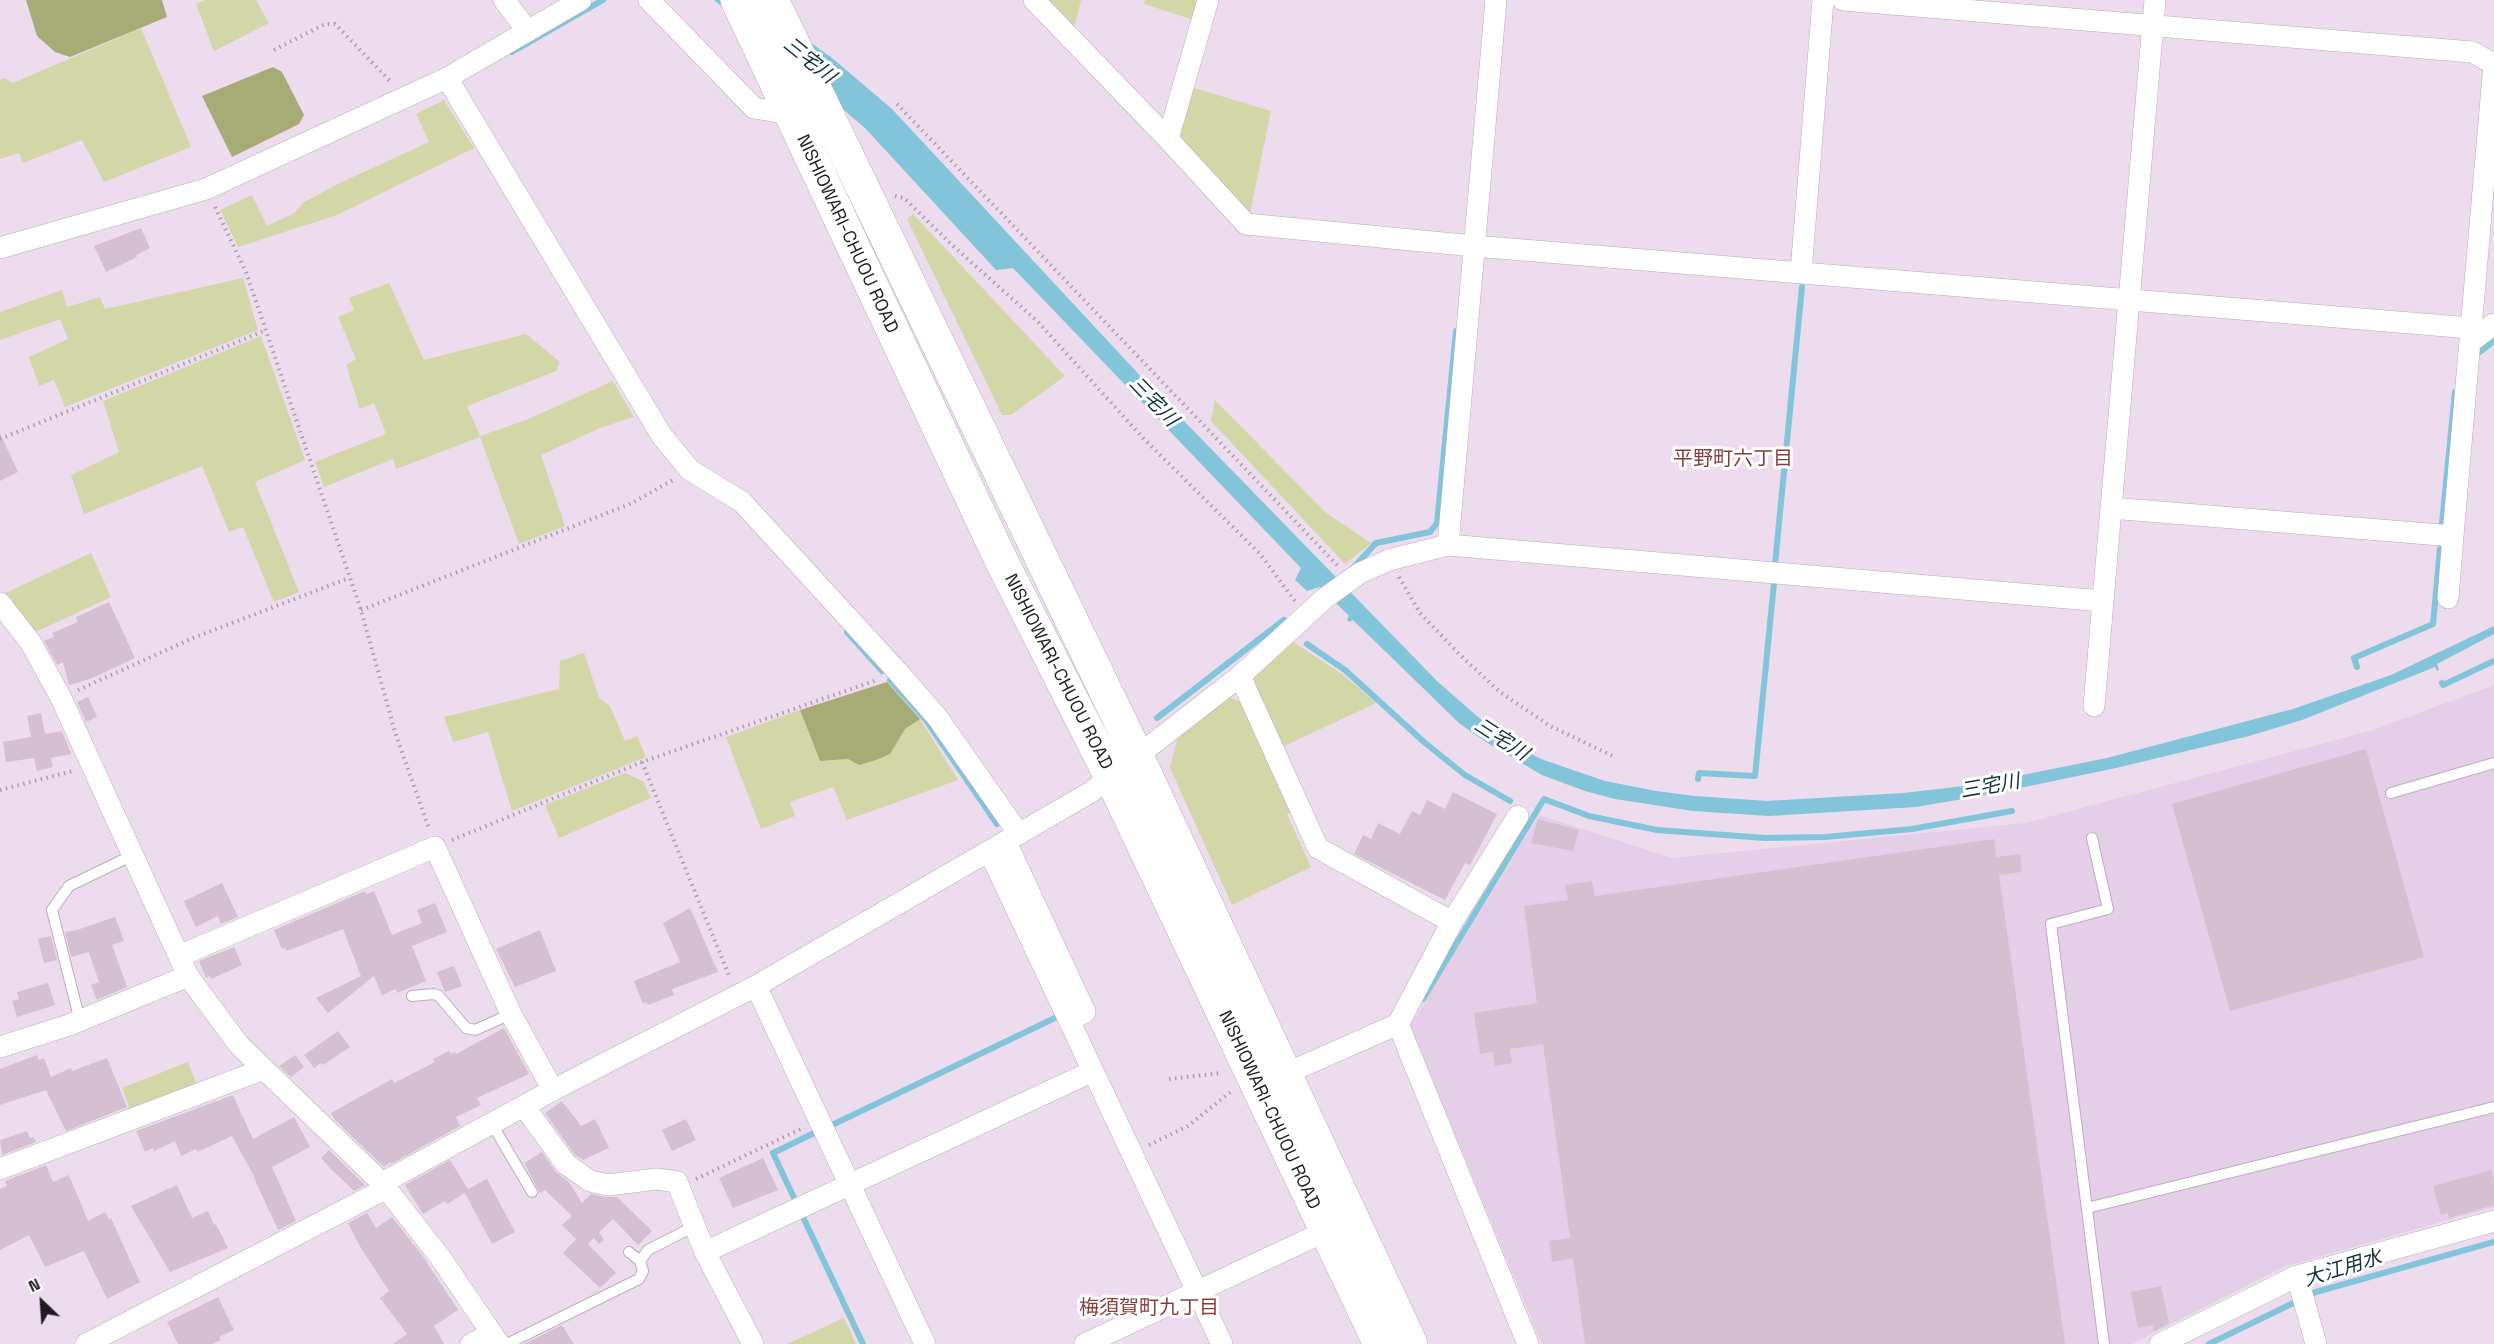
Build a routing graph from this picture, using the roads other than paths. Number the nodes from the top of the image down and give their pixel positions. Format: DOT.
graph roads {
  1 [pos="504,0"];
  2 [pos="581,0"];
  3 [pos="649,0"];
  4 [pos="737,0"];
  5 [pos="772,0"];
  6 [pos="1034,0"];
  7 [pos="1208,0"];
  8 [pos="1496,0"];
  9 [pos="1823,0"];
  10 [pos="1843,0"];
  11 [pos="2155,0"];
  12 [pos="2152,25"];
  13 [pos="528,31"];
  14 [pos="2494,65"];
  15 [pos="447,78"];
  16 [pos="786,105"];
  17 [pos="1168,139"];
  18 [pos="1474,246"];
  19 [pos="0,248"];
  20 [pos="1801,272"];
  21 [pos="2129,300"];
  22 [pos="2494,324"];
  23 [pos="2471,335"];
  24 [pos="2111,508"];
  25 [pos="2453,536"];
  26 [pos="1448,545"];
  27 [pos="2448,598"];
  28 [pos="2103,601"];
  29 [pos="0,603"];
  30 [pos="1240,676"];
  31 [pos="2094,706"];
  32 [pos="1137,756"];
  33 [pos="2494,763"];
  34 [pos="1111,777"];
  35 [pos="2391,793"];
  36 [pos="1518,816"];
  37 [pos="2092,838"];
  38 [pos="1004,842"];
  39 [pos="133,855"];
  40 [pos="1452,922"];
  41 [pos="179,956"];
  42 [pos="188,976"];
  43 [pos="756,986"];
  44 [pos="412,996"];
  45 [pos="511,1014"];
  46 [pos="80,1021"];
  47 [pos="1398,1024"];
  48 [pos="0,1047"];
  49 [pos="264,1069"];
  50 [pos="1093,1071"];
  51 [pos="1286,1074"];
  52 [pos="553,1090"];
  53 [pos="524,1106"];
  54 [pos="2494,1107"];
  55 [pos="492,1124"];
  56 [pos="0,1169"];
  57 [pos="850,1184"];
  58 [pos="384,1186"];
  59 [pos="532,1192"];
  60 [pos="2087,1208"];
  61 [pos="2494,1221"];
  62 [pos="695,1226"];
  63 [pos="1326,1231"];
  64 [pos="629,1252"];
  65 [pos="705,1252"];
  66 [pos="640,1261"];
  67 [pos="2301,1290"];
  68 [pos="1197,1291"];
  69 [pos="499,1341"];
  70 [pos="86,1344"];
  71 [pos="471,1344"];
  72 [pos="753,1344"];
  73 [pos="925,1344"];
  74 [pos="1085,1344"];
  75 [pos="1222,1344"];
  76 [pos="1380,1344"];
  77 [pos="1412,1344"];
  78 [pos="1528,1344"];
  79 [pos="2104,1344"];
  80 [pos="2160,1344"];
  81 [pos="2316,1344"];
  1 -- 13 [label="street"];
  2 -- 13 [label="street"];
  3 -- 16 [label="street"];
  4 -- 16 [label="main road, NISHIOWARI-CHUOU ROAD"];
  5 -- 32 [label="main road, NISHIOWARI-CHUOU ROAD"];
  6 -- 17 [label="street"];
  7 -- 17 [label="street"];
  8 -- 18 [label="street"];
  9 -- 20 [label="street"];
  10 -- 12 [label="street"];
  11 -- 12 [label="street"];
  12 -- 14 [label="street"];
  12 -- 21 [label="street"];
  13 -- 15 [label="street"];
  14 -- 23 [label="street"];
  15 -- 19 [label="street"];
  15 -- 38 [label="street"];
  16 -- 34 [label="main road, NISHIOWARI-CHUOU ROAD"];
  17 -- 18 [label="street"];
  18 -- 20 [label="street"];
  18 -- 26 [label="street"];
  20 -- 21 [label="street"];
  21 -- 23 [label="street"];
  21 -- 24 [label="street"];
  22 -- 23 [label="street"];
  23 -- 25 [label="street"];
  24 -- 25 [label="street"];
  24 -- 28 [label="street"];
  25 -- 27 [label="street"];
  26 -- 28 [label="street"];
  26 -- 30 [label="street"];
  28 -- 31 [label="street"];
  29 -- 39 [label="street"];
  30 -- 32 [label="street"];
  30 -- 40 [label="street"];
  32 -- 34 [label="street"];
  32 -- 51 [label="main road, NISHIOWARI-CHUOU ROAD"];
  33 -- 35 [label="lane"];
  34 -- 38 [label="street"];
  34 -- 63 [label="main road, NISHIOWARI-CHUOU ROAD"];
  36 -- 40 [label="street"];
  37 -- 60 [label="lane"];
  38 -- 43 [label="street"];
  38 -- 50 [label="street"];
  39 -- 41 [label="street"];
  39 -- 46 [label="lane"];
  40 -- 47 [label="street"];
  41 -- 42 [label="street"];
  41 -- 45 [label="street"];
  42 -- 46 [label="street"];
  42 -- 49 [label="street"];
  43 -- 52 [label="street"];
  43 -- 57 [label="street"];
  44 -- 45 [label="lane"];
  45 -- 52 [label="street"];
  46 -- 48 [label="street"];
  47 -- 51 [label="street"];
  47 -- 78 [label="street"];
  49 -- 56 [label="street"];
  49 -- 58 [label="street"];
  50 -- 57 [label="street"];
  50 -- 68 [label="street"];
  51 -- 77 [label="main road, NISHIOWARI-CHUOU ROAD"];
  52 -- 53 [label="street"];
  53 -- 55 [label="street"];
  53 -- 62 [label="street"];
  54 -- 60 [label="lane"];
  55 -- 58 [label="street"];
  55 -- 59 [label="lane"];
  57 -- 65 [label="street"];
  57 -- 73 [label="street"];
  58 -- 69 [label="street"];
  58 -- 70 [label="street"];
  60 -- 79 [label="lane"];
  61 -- 67 [label="street"];
  62 -- 65 [label="street"];
  62 -- 66 [label="lane"];
  63 -- 68 [label="street"];
  63 -- 76 [label="main road, NISHIOWARI-CHUOU ROAD"];
  64 -- 66 [label="lane"];
  65 -- 72 [label="street"];
  66 -- 69 [label="lane"];
  67 -- 80 [label="street"];
  67 -- 81 [label="street"];
  68 -- 74 [label="street"];
  68 -- 75 [label="street"];
  69 -- 71 [label="street"];
}
